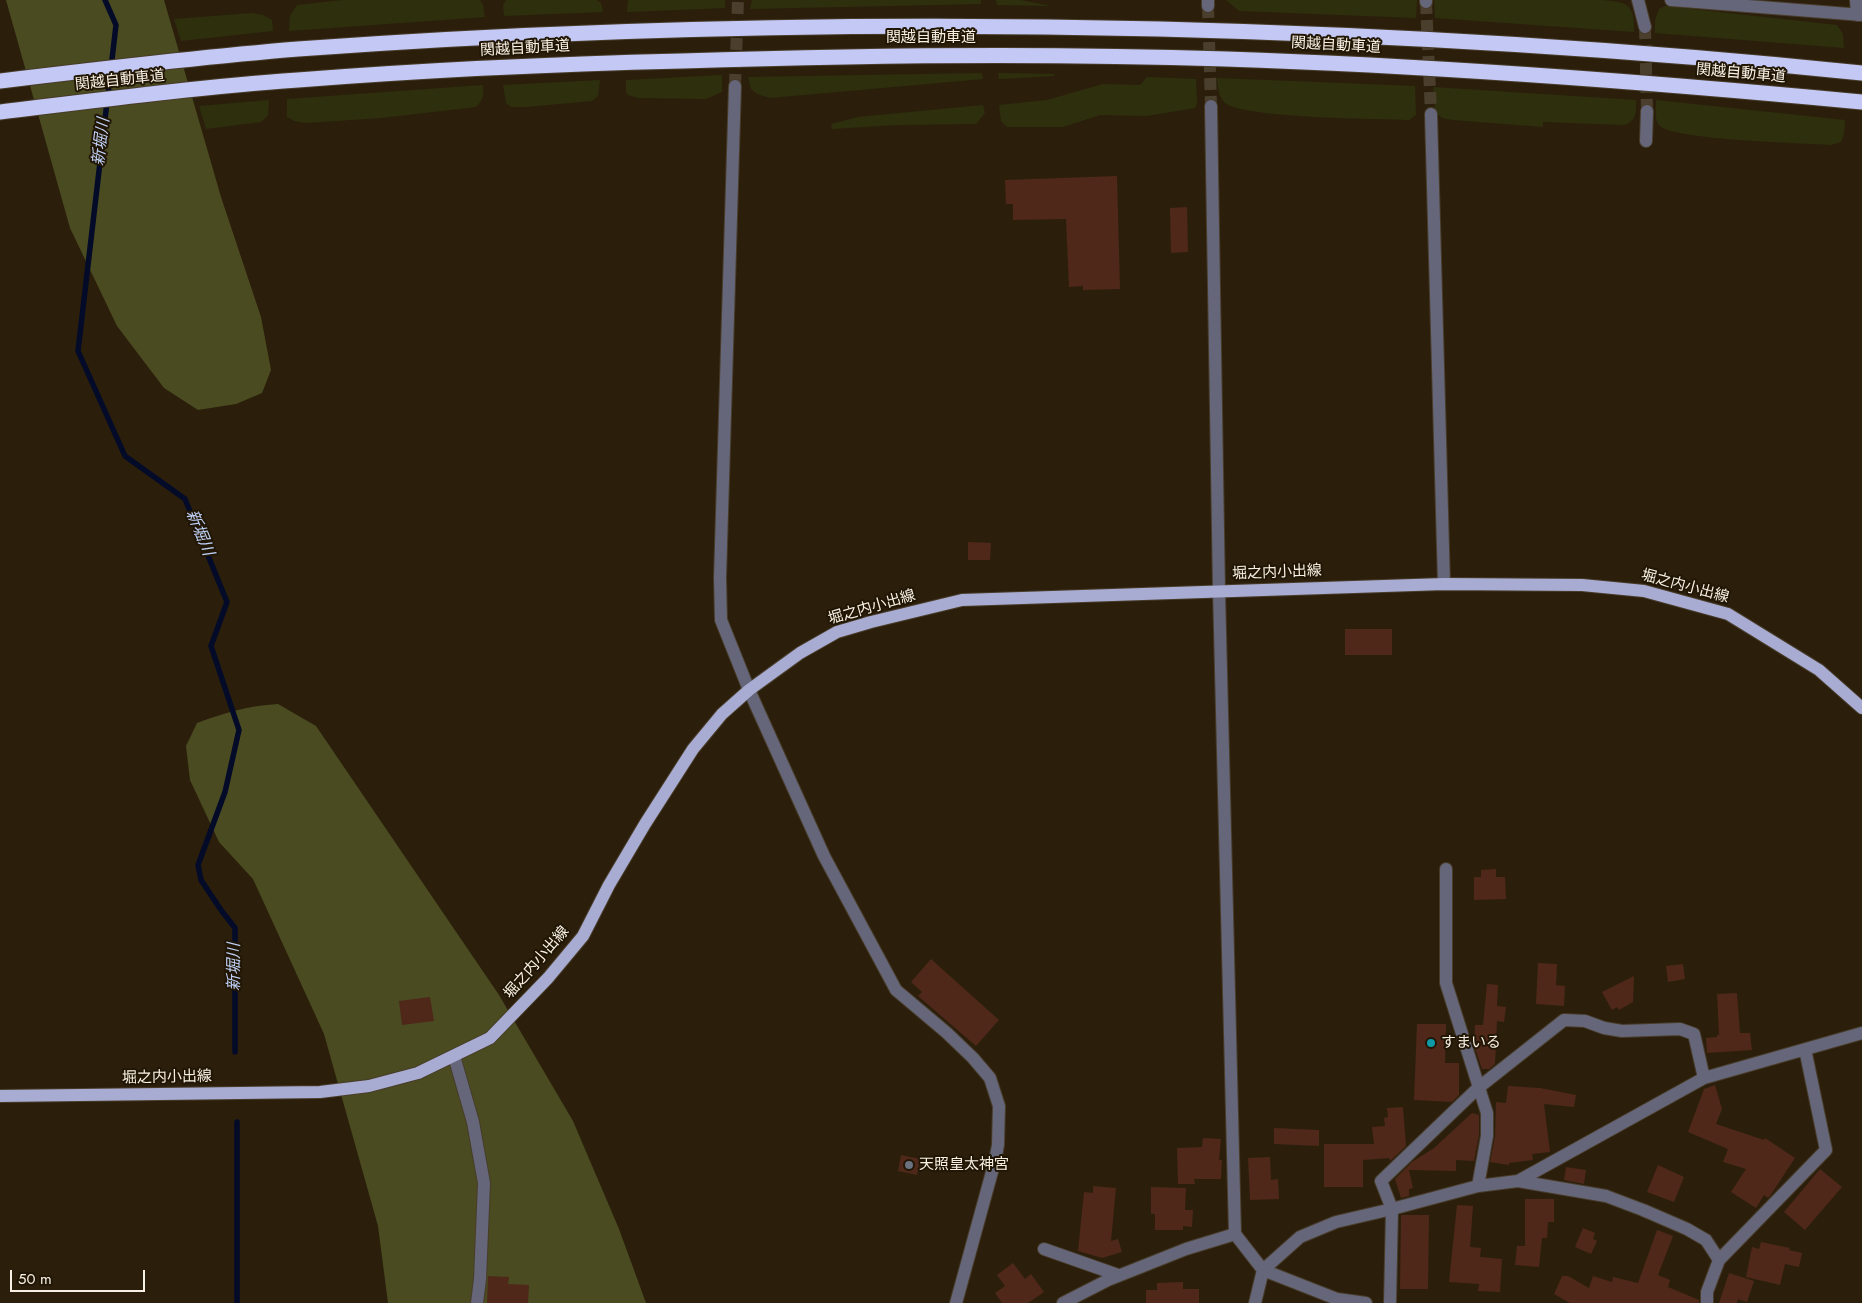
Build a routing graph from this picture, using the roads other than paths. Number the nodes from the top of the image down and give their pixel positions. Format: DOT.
graph roads {
  1 [pos="1638,0"];
  2 [pos="1671,0"];
  3 [pos="1856,0"];
  4 [pos="1860,15"];
  5 [pos="1645,27"];
  6 [pos="1862,73"];
  7 [pos="0,81"];
  8 [pos="736,86"];
  9 [pos="1862,102"];
  10 [pos="1211,106"];
  11 [pos="1647,111"];
  12 [pos="0,112"];
  13 [pos="1430,114"];
  14 [pos="1646,141"];
  15 [pos="1444,584"];
  16 [pos="1219,591"];
  17 [pos="749,690"];
  18 [pos="1862,708"];
  19 [pos="1446,869"];
  20 [pos="1862,1033"];
  21 [pos="1805,1049"];
  22 [pos="454,1056"];
  23 [pos="1704,1078"];
  24 [pos="1478,1088"];
  25 [pos="0,1096"];
  26 [pos="1518,1181"];
  27 [pos="1478,1186"];
  28 [pos="1392,1209"];
  29 [pos="1235,1234"];
  30 [pos="1044,1249"];
  31 [pos="1719,1260"];
  32 [pos="1263,1270"];
  33 [pos="1118,1276"];
  34 [pos="478,1303"];
  35 [pos="956,1303"];
  36 [pos="1063,1303"];
  37 [pos="1255,1303"];
  38 [pos="1366,1303"];
  39 [pos="1390,1303"];
  40 [pos="1707,1303"];
  1 -- 5 [label="street"];
  2 -- 4 [label="street"];
  3 -- 4 [label="street"];
  6 -- 7 [label="highway, 関越自動車道"];
  8 -- 17 [label="street"];
  9 -- 12 [label="highway, 関越自動車道"];
  10 -- 16 [label="street"];
  11 -- 14 [label="street"];
  13 -- 15 [label="street"];
  15 -- 16 [label="main road, 堀之内小出線"];
  15 -- 18 [label="main road, 堀之内小出線"];
  16 -- 17 [label="main road, 堀之内小出線"];
  16 -- 29 [label="street"];
  17 -- 22 [label="main road, 堀之内小出線"];
  17 -- 35 [label="street"];
  19 -- 24 [label="street"];
  20 -- 21 [label="street"];
  21 -- 23 [label="street"];
  21 -- 31 [label="street"];
  22 -- 25 [label="main road, 堀之内小出線"];
  22 -- 34 [label="street"];
  23 -- 24 [label="street"];
  23 -- 26 [label="street"];
  24 -- 27 [label="street"];
  24 -- 28 [label="street"];
  26 -- 27 [label="street"];
  26 -- 31 [label="street"];
  27 -- 28 [label="street"];
  28 -- 32 [label="street"];
  28 -- 39 [label="street"];
  29 -- 32 [label="street"];
  29 -- 33 [label="street"];
  30 -- 33 [label="street"];
  31 -- 40 [label="street"];
  32 -- 37 [label="street"];
  32 -- 38 [label="street"];
  33 -- 36 [label="street"];
}
